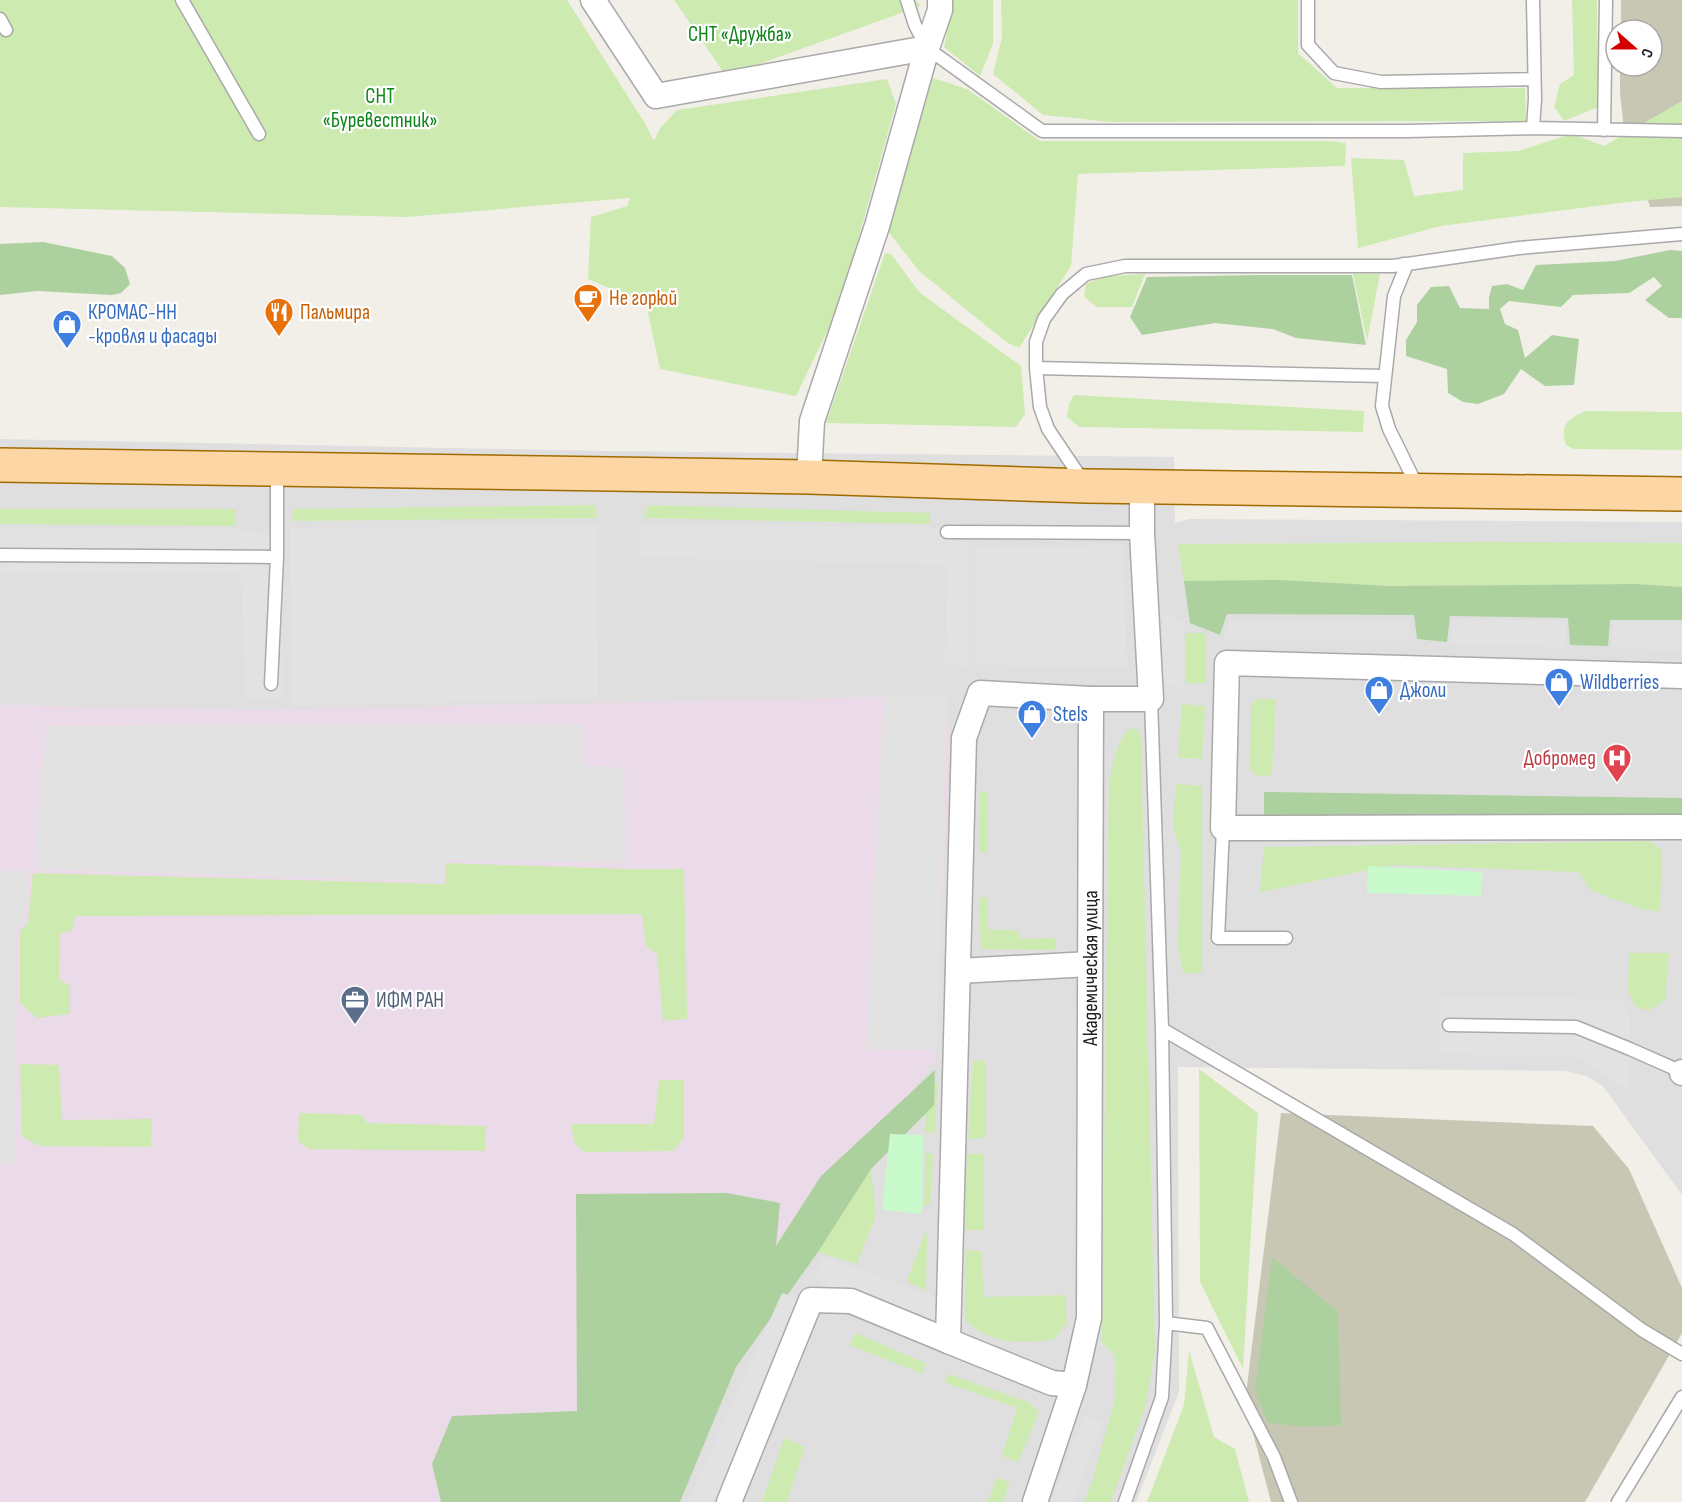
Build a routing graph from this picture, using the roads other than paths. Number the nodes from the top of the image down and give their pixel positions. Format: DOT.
graph roads {
  1 [pos="182,0"];
  2 [pos="593,0"];
  3 [pos="907,0"];
  4 [pos="940,0"];
  5 [pos="1308,0"];
  6 [pos="1533,0"];
  7 [pos="1605,0"];
  8 [pos="927,48"];
  9 [pos="1534,79"];
  10 [pos="1533,128"];
  11 [pos="1604,130"];
  12 [pos="1682,131"];
  13 [pos="259,134"];
  14 [pos="1682,234"];
  15 [pos="1407,264"];
  16 [pos="1036,362"];
  17 [pos="1384,376"];
  18 [pos="0,465"];
  19 [pos="278,469"];
  20 [pos="809,477"];
  21 [pos="1087,486"];
  22 [pos="1142,487"];
  23 [pos="1419,492"];
  24 [pos="1682,494"];
  25 [pos="946,532"];
  26 [pos="1142,533"];
  27 [pos="0,555"];
  28 [pos="277,557"];
  29 [pos="1682,676"];
  30 [pos="271,684"];
  31 [pos="1091,699"];
  32 [pos="1151,699"];
  33 [pos="1682,827"];
  34 [pos="1223,828"];
  35 [pos="1286,938"];
  36 [pos="1090,964"];
  37 [pos="958,971"];
  38 [pos="1449,1025"];
  39 [pos="1162,1029"];
  40 [pos="1682,1072"];
  41 [pos="1166,1323"];
  42 [pos="948,1341"];
  43 [pos="1682,1354"];
  44 [pos="1074,1385"];
  45 [pos="1682,1397"];
  46 [pos="729,1502"];
  47 [pos="1035,1502"];
  48 [pos="1125,1502"];
  49 [pos="1291,1502"];
  50 [pos="1618,1502"];
  1 -- 13 [label="lane"];
  2 -- 8 [label="street"];
  3 -- 8 [label="lane"];
  4 -- 8 [label="street"];
  5 -- 9 [label="lane"];
  6 -- 9 [label="lane"];
  7 -- 11 [label="lane"];
  8 -- 10 [label="lane"];
  8 -- 20 [label="street"];
  9 -- 10 [label="lane"];
  10 -- 11 [label="lane"];
  11 -- 12 [label="lane"];
  14 -- 15 [label="lane"];
  15 -- 16 [label="lane"];
  15 -- 17 [label="lane"];
  16 -- 17 [label="lane"];
  16 -- 21 [label="lane"];
  17 -- 23 [label="lane"];
  18 -- 19 [label="main road"];
  19 -- 20 [label="main road"];
  19 -- 28 [label="lane"];
  20 -- 21 [label="main road"];
  21 -- 22 [label="main road"];
  22 -- 23 [label="main road"];
  22 -- 26 [label="street"];
  23 -- 24 [label="main road"];
  25 -- 26 [label="lane"];
  26 -- 32 [label="street"];
  27 -- 28 [label="lane"];
  28 -- 30 [label="lane"];
  29 -- 34 [label="street"];
  31 -- 32 [label="street"];
  31 -- 36 [label="street, Академическая улица"];
  31 -- 37 [label="street"];
  32 -- 39 [label="lane"];
  33 -- 34 [label="street"];
  34 -- 35 [label="lane"];
  36 -- 37 [label="street"];
  36 -- 44 [label="street, Академическая улица"];
  37 -- 42 [label="street"];
  38 -- 40 [label="lane"];
  39 -- 41 [label="lane"];
  39 -- 43 [label="lane"];
  41 -- 48 [label="lane"];
  41 -- 49 [label="lane"];
  42 -- 44 [label="street"];
  42 -- 46 [label="street"];
  44 -- 47 [label="street, Академическая улица"];
  45 -- 50 [label="lane"];
}
